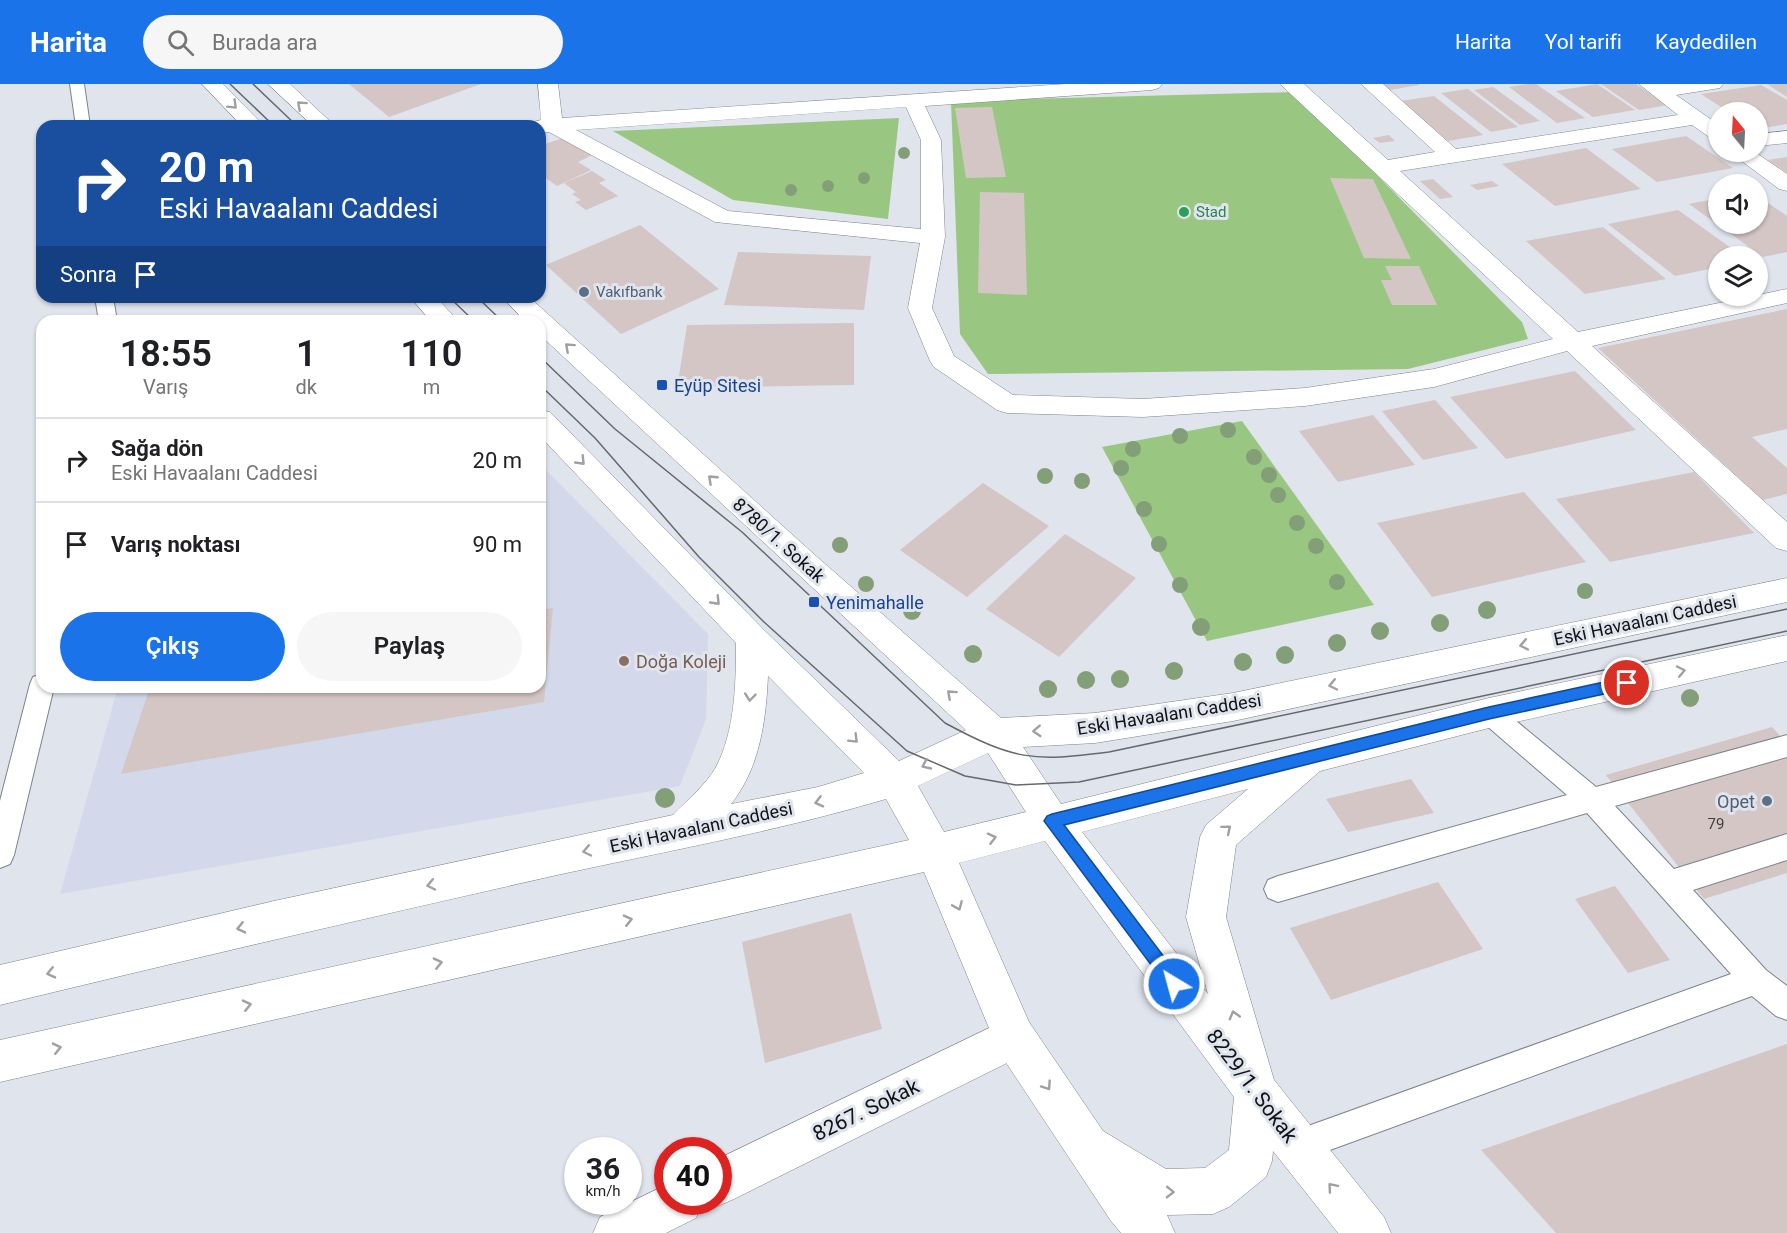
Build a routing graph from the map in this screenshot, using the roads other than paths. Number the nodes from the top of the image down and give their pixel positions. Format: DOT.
graph roads {
  1 [pos="77,84"];
  2 [pos="212,84"];
  3 [pos="278,84"];
  4 [pos="548,84"];
  5 [pos="844,84"];
  6 [pos="1152,84"];
  7 [pos="1290,84"];
  8 [pos="1371,84"];
  9 [pos="1713,84"];
  10 [pos="1032,88"];
  11 [pos="1654,88"];
  12 [pos="913,101"];
  13 [pos="856,105"];
  14 [pos="1696,118"];
  15 [pos="82,120"];
  16 [pos="248,120"];
  17 [pos="318,120"];
  18 [pos="546,125"];
  19 [pos="1708,127"];
  20 [pos="1787,136"];
  21 [pos="1768,139"];
  22 [pos="1450,155"];
  23 [pos="1756,162"];
  24 [pos="1383,167"];
  25 [pos="1787,184"];
  26 [pos="933,237"];
  27 [pos="1787,296"];
  28 [pos="428,303"];
  29 [pos="521,303"];
  30 [pos="440,315"];
  31 [pos="534,315"];
  32 [pos="546,326"];
  33 [pos="1571,342"];
  34 [pos="546,425"];
  35 [pos="1787,540"];
  36 [pos="1787,590"];
  37 [pos="752,639"];
  38 [pos="1787,648"];
  39 [pos="40,693"];
  40 [pos="1489,713"];
  41 [pos="994,733"];
  42 [pos="1787,746"];
  43 [pos="1312,757"];
  44 [pos="895,780"];
  45 [pos="1593,801"];
  46 [pos="1052,821"];
  47 [pos="684,830"];
  48 [pos="1787,847"];
  49 [pos="935,852"];
  50 [pos="0,855"];
  51 [pos="1668,884"];
  52 [pos="1278,889"];
  53 [pos="1755,980"];
  54 [pos="0,985"];
  55 [pos="1787,1005"];
  56 [pos="1014,1037"];
  57 [pos="0,1060"];
  58 [pos="1256,1092"];
  59 [pos="1084,1142"];
  60 [pos="1297,1146"];
  61 [pos="732,1176"];
  62 [pos="654,1215"];
  63 [pos="616,1233"];
  64 [pos="1152,1233"];
  65 [pos="1368,1233"];
  1 -- 15 [label="lane"];
  2 -- 16 [label="street, one-way"];
  17 -- 3 [label="street, one-way"];
  4 -- 18 [label="street"];
  5 -- 13 [label="street"];
  6 -- 10 [label="street"];
  7 -- 24 [label="street"];
  8 -- 22 [label="street"];
  9 -- 11 [label="street"];
  10 -- 12 [label="street"];
  11 -- 14 [label="street"];
  12 -- 13 [label="street"];
  12 -- 26 [label="street"];
  13 -- 18 [label="street"];
  14 -- 19 [label="street"];
  14 -- 22 [label="street"];
  18 -- 26 [label="street"];
  20 -- 21 [label="street"];
  22 -- 24 [label="street"];
  23 -- 25 [label="street"];
  24 -- 33 [label="street"];
  26 -- 33 [label="street"];
  27 -- 33 [label="street"];
  28 -- 30 [label="street"];
  31 -- 29 [label="street, 8780/1. Sokak, one-way"];
  41 -- 32 [label="street, 8780/1. Sokak, one-way"];
  33 -- 35 [label="street"];
  34 -- 37 [label="street, one-way"];
  36 -- 41 [label="street, Eski Havaalanı Caddesi, one-way"];
  37 -- 44 [label="street, one-way"];
  37 -- 47 [label="street, one-way"];
  40 -- 38 [label="street, one-way"];
  39 -- 50 [label="lane"];
  40 -- 43 [label="street"];
  40 -- 45 [label="lane"];
  41 -- 44 [label="street, Eski Havaalanı Caddesi, one-way"];
  41 -- 46 [label="street, 8780/1. Sokak"];
  42 -- 45 [label="lane"];
  43 -- 46 [label="street"];
  58 -- 43 [label="street, one-way"];
  44 -- 47 [label="street, Eski Havaalanı Caddesi, one-way"];
  44 -- 49 [label="street"];
  45 -- 51 [label="lane"];
  45 -- 52 [label="lane"];
  49 -- 46 [label="street, one-way"];
  46 -- 58 [label="street, 8229/1. Sokak"];
  47 -- 54 [label="street, Eski Havaalanı Caddesi, one-way"];
  48 -- 51 [label="lane"];
  49 -- 56 [label="street, one-way"];
  57 -- 49 [label="street, one-way"];
  51 -- 53 [label="lane"];
  53 -- 55 [label="lane"];
  53 -- 60 [label="lane"];
  56 -- 59 [label="street, one-way"];
  56 -- 61 [label="street, 8267. Sokak"];
  59 -- 58 [label="street, one-way"];
  58 -- 60 [label="street, 8229/1. Sokak"];
  59 -- 64 [label="street"];
  65 -- 60 [label="street, 8229/1. Sokak, one-way"];
  62 -- 63 [label="street"];
}
